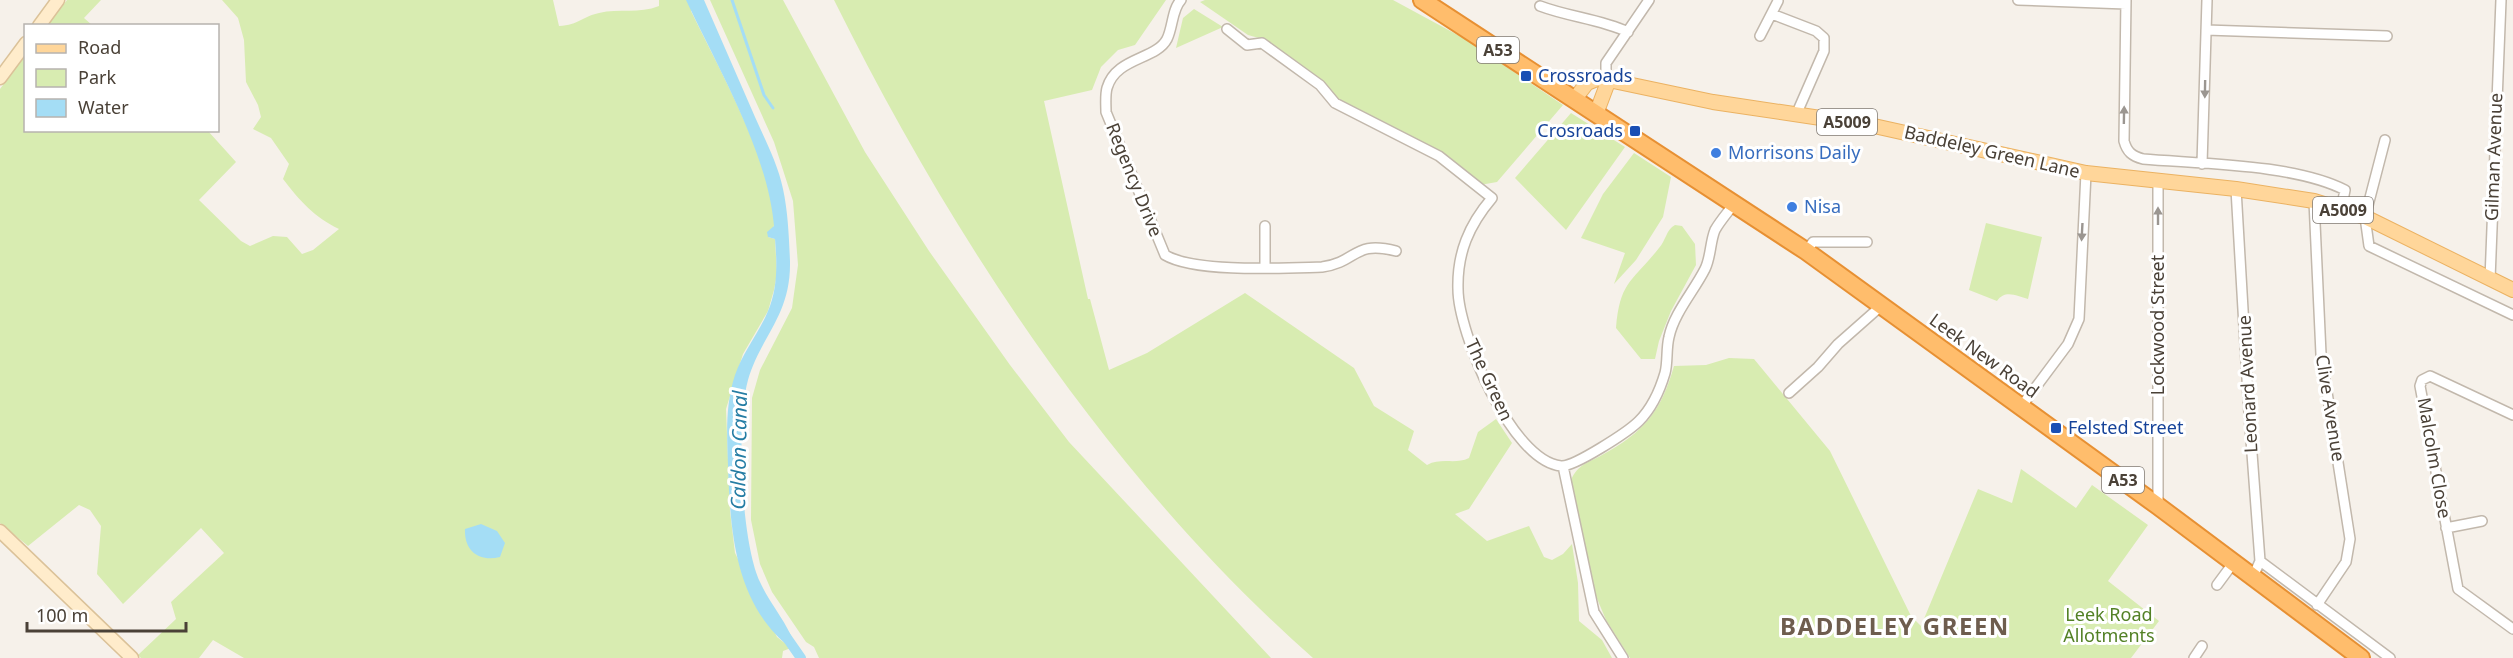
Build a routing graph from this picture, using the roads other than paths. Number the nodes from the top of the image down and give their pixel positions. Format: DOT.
graph roads {
  1 [pos="58,0"];
  2 [pos="1182,0"];
  3 [pos="1422,0"];
  4 [pos="1649,0"];
  5 [pos="2018,0"];
  6 [pos="2207,0"];
  7 [pos="2500,0"];
  8 [pos="1778,1"];
  9 [pos="2126,2"];
  10 [pos="1539,6"];
  11 [pos="1772,14"];
  12 [pos="40,24"];
  13 [pos="1227,28"];
  14 [pos="2206,30"];
  15 [pos="1628,32"];
  16 [pos="1760,36"];
  17 [pos="2386,36"];
  18 [pos="24,46"];
  19 [pos="0,78"];
  20 [pos="1610,81"];
  21 [pos="1574,100"];
  22 [pos="1596,114"];
  23 [pos="1796,115"];
  24 [pos="2385,140"];
  25 [pos="2147,159"];
  26 [pos="2202,164"];
  27 [pos="2086,173"];
  28 [pos="2152,180"];
  29 [pos="2236,189"];
  30 [pos="2314,201"];
  31 [pos="1734,204"];
  32 [pos="2341,210"];
  33 [pos="2365,218"];
  34 [pos="1265,226"];
  35 [pos="1867,242"];
  36 [pos="1396,251"];
  37 [pos="1806,251"];
  38 [pos="1265,268"];
  39 [pos="2490,279"];
  40 [pos="2513,290"];
  41 [pos="1881,306"];
  42 [pos="2513,315"];
  43 [pos="1790,378"];
  44 [pos="2021,407"];
  45 [pos="2513,415"];
  46 [pos="1563,466"];
  47 [pos="2158,506"];
  48 [pos="2482,521"];
  49 [pos="2446,528"];
  50 [pos="0,531"];
  51 [pos="2260,561"];
  52 [pos="2234,562"];
  53 [pos="2253,577"];
  54 [pos="2217,585"];
  55 [pos="2317,605"];
  56 [pos="2513,629"];
  57 [pos="2202,646"];
  58 [pos="132,658"];
  59 [pos="1623,658"];
  60 [pos="2194,658"];
  61 [pos="2361,658"];
  62 [pos="2390,658"];
  1 -- 12 [label="street"];
  2 -- 38 [label="street, Regency Drive"];
  3 -- 21 [label="highway, A53"];
  4 -- 15 [label="street"];
  5 -- 9 [label="street"];
  6 -- 14 [label="street"];
  7 -- 39 [label="street, Gilman Avenue"];
  8 -- 11 [label="street"];
  25 -- 9 [label="street, one-way"];
  10 -- 15 [label="street"];
  11 -- 16 [label="street"];
  11 -- 23 [label="street"];
  13 -- 46 [label="street, The Green"];
  14 -- 17 [label="street"];
  14 -- 26 [label="street, one-way"];
  15 -- 20 [label="street"];
  18 -- 19 [label="street"];
  20 -- 21 [label="main road, Baddeley Green Lane / A5009"];
  20 -- 22 [label="main road"];
  20 -- 23 [label="main road, Baddeley Green Lane / A5009"];
  21 -- 22 [label="highway, Leek New Road / A53"];
  22 -- 31 [label="highway, Leek New Road / A53"];
  23 -- 27 [label="main road, Baddeley Green Lane / A5009"];
  24 -- 33 [label="street"];
  25 -- 26 [label="street"];
  25 -- 28 [label="street, Lockwood Street"];
  26 -- 32 [label="street"];
  27 -- 28 [label="main road, Baddeley Green Lane / A5009"];
  27 -- 44 [label="street, one-way"];
  28 -- 29 [label="main road, Baddeley Green Lane / A5009"];
  47 -- 28 [label="street, Lockwood Street, one-way"];
  29 -- 30 [label="main road, Baddeley Green Lane / A5009"];
  29 -- 51 [label="street, Leonard Avenue"];
  30 -- 32 [label="main road, Baddeley Green Lane / A5009"];
  30 -- 55 [label="street, Clive Avenue"];
  31 -- 37 [label="highway, Leek New Road / A53"];
  31 -- 46 [label="street"];
  32 -- 33 [label="main road, Baddeley Green Lane / A5009"];
  33 -- 39 [label="main road, Baddeley Green Lane / A5009"];
  33 -- 42 [label="street"];
  34 -- 38 [label="street"];
  35 -- 37 [label="street"];
  36 -- 38 [label="street, Regency Drive"];
  37 -- 41 [label="highway, Leek New Road / A53"];
  39 -- 40 [label="main road, Baddeley Green Lane / A5009"];
  41 -- 43 [label="street"];
  41 -- 44 [label="highway, Leek New Road / A53"];
  44 -- 47 [label="highway, Leek New Road / A53"];
  45 -- 49 [label="street, Malcolm Close"];
  46 -- 59 [label="street"];
  47 -- 52 [label="highway, Leek New Road / A53"];
  48 -- 49 [label="street, Malcolm Close"];
  49 -- 56 [label="street, Malcolm Close"];
  50 -- 58 [label="street"];
  51 -- 53 [label="street, Leonard Avenue"];
  51 -- 55 [label="street"];
  52 -- 53 [label="highway, Leek New Road / A53"];
  52 -- 54 [label="street"];
  53 -- 61 [label="highway, Leek New Road / A53"];
  55 -- 62 [label="street"];
  57 -- 60 [label="street"];
}
